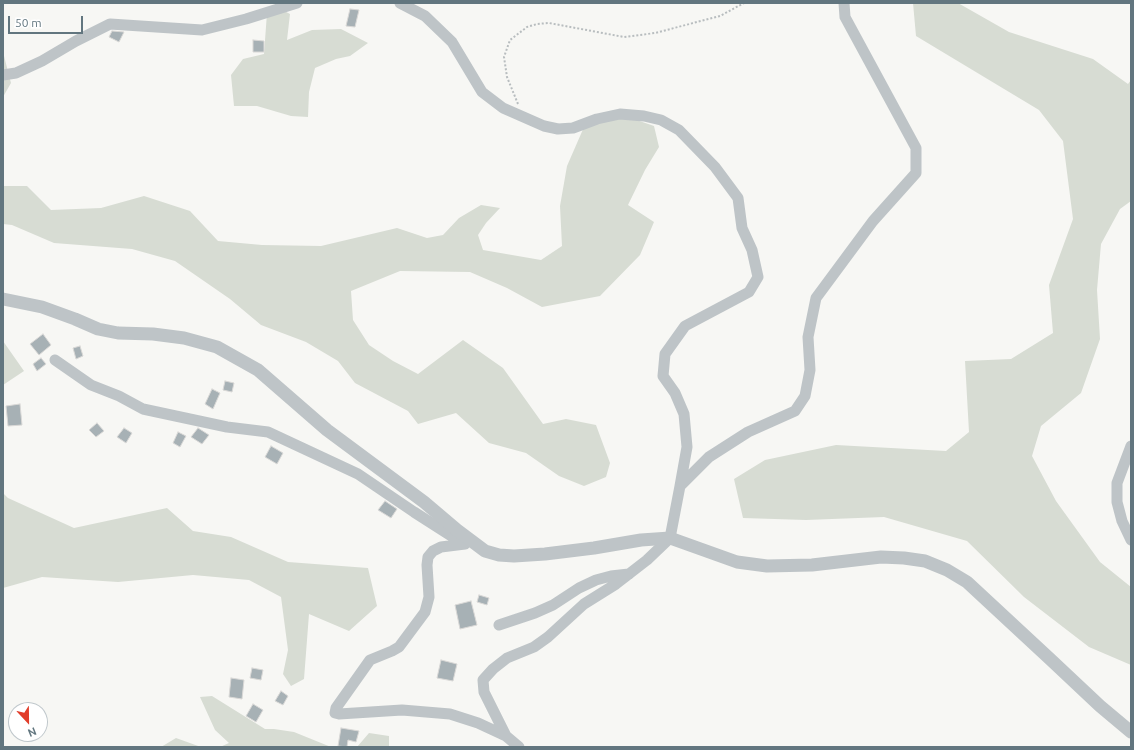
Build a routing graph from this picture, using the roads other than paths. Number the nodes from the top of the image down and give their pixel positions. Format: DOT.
graph roads {
  1 [pos="297,3"];
  2 [pos="400,3"];
  3 [pos="844,3"];
  4 [pos="3,75"];
  5 [pos="3,299"];
  6 [pos="55,360"];
  7 [pos="1131,446"];
  8 [pos="680,486"];
  9 [pos="670,538"];
  10 [pos="1131,540"];
  11 [pos="470,544"];
  12 [pos="630,574"];
  13 [pos="499,625"];
  14 [pos="1131,732"];
  15 [pos="506,736"];
  16 [pos="519,747"];
  1 -- 4 [label="street"];
  2 -- 8 [label="street"];
  3 -- 8 [label="street"];
  5 -- 11 [label="street"];
  6 -- 11 [label="street"];
  7 -- 10 [label="street"];
  8 -- 9 [label="street"];
  9 -- 11 [label="street"];
  9 -- 12 [label="street"];
  9 -- 14 [label="street"];
  11 -- 15 [label="street"];
  12 -- 13 [label="street"];
  12 -- 15 [label="street"];
  15 -- 16 [label="street"];
}
